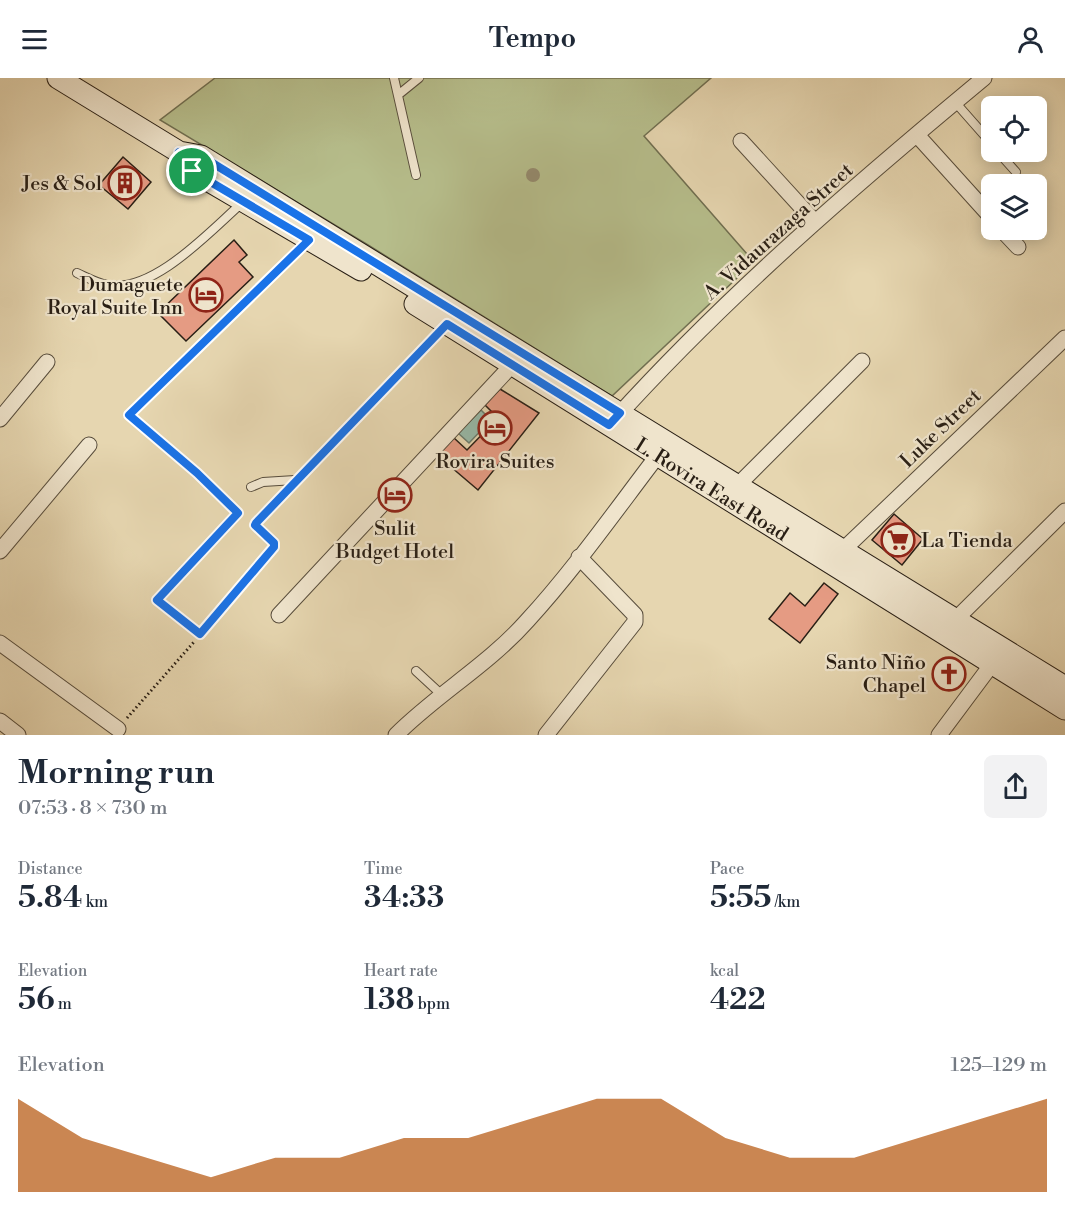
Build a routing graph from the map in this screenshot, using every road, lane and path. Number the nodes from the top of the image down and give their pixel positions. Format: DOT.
graph roads {
  1 [pos="58,78"];
  2 [pos="394,78"];
  3 [pos="419,78"];
  4 [pos="984,78"];
  5 [pos="398,95"];
  6 [pos="955,102"];
  7 [pos="981,132"];
  8 [pos="917,135"];
  9 [pos="741,141"];
  10 [pos="179,152"];
  11 [pos="1007,162"];
  12 [pos="1016,172"];
  13 [pos="416,175"];
  14 [pos="244,202"];
  15 [pos="981,206"];
  16 [pos="815,222"];
  17 [pos="309,240"];
  18 [pos="1011,240"];
  19 [pos="1018,247"];
  20 [pos="76,273"];
  21 [pos="447,324"];
  22 [pos="1065,338"];
  23 [pos="47,362"];
  24 [pos="862,362"];
  25 [pos="512,365"];
  26 [pos="615,419"];
  27 [pos="0,420"];
  28 [pos="89,446"];
  29 [pos="658,455"];
  30 [pos="295,480"];
  31 [pos="739,484"];
  32 [pos="251,487"];
  33 [pos="1065,511"];
  34 [pos="793,530"];
  35 [pos="844,549"];
  36 [pos="0,551"];
  37 [pos="579,558"];
  38 [pos="279,615"];
  39 [pos="955,620"];
  40 [pos="200,634"];
  41 [pos="975,642"];
  42 [pos="0,643"];
  43 [pos="992,664"];
  44 [pos="416,671"];
  45 [pos="1065,687"];
  46 [pos="442,695"];
  47 [pos="1065,709"];
  48 [pos="0,721"];
  49 [pos="118,729"];
  50 [pos="18,735"];
  51 [pos="396,735"];
  52 [pos="546,735"];
  53 [pos="939,735"];
  1 -- 10 [label="main road, L. Rovira East Road"];
  2 -- 5 [label="lane"];
  3 -- 5 [label="lane"];
  4 -- 6 [label="street, A. Vidaurazaga Street"];
  5 -- 13 [label="lane"];
  6 -- 7 [label="lane"];
  6 -- 8 [label="street, A. Vidaurazaga Street"];
  8 -- 15 [label="street"];
  8 -- 16 [label="street, A. Vidaurazaga Street"];
  9 -- 16 [label="street"];
  10 -- 14 [label="main road, L. Rovira East Road"];
  10 -- 26 [label="main road, L. Rovira East Road"];
  11 -- 12 [label="lane"];
  14 -- 17 [label="main road, L. Rovira East Road"];
  14 -- 20 [label="lane"];
  16 -- 26 [label="street, A. Vidaurazaga Street"];
  17 -- 21 [label="main road, L. Rovira East Road"];
  17 -- 40 [label="path"];
  18 -- 19 [label="street"];
  21 -- 25 [label="main road, L. Rovira East Road"];
  21 -- 30 [label="lane"];
  22 -- 35 [label="street, Luke Street"];
  23 -- 27 [label="street"];
  24 -- 31 [label="street"];
  25 -- 26 [label="main road, L. Rovira East Road"];
  25 -- 38 [label="street"];
  26 -- 29 [label="main road, L. Rovira East Road"];
  26 -- 31 [label="main road, L. Rovira East Road"];
  28 -- 36 [label="street"];
  29 -- 34 [label="main road, L. Rovira East Road"];
  29 -- 37 [label="street"];
  30 -- 32 [label="lane"];
  30 -- 40 [label="lane"];
  31 -- 34 [label="main road, L. Rovira East Road"];
  33 -- 39 [label="street"];
  34 -- 35 [label="main road, L. Rovira East Road"];
  34 -- 41 [label="main road, L. Rovira East Road"];
  35 -- 39 [label="main road, L. Rovira East Road"];
  37 -- 46 [label="street"];
  37 -- 52 [label="street"];
  39 -- 41 [label="main road, L. Rovira East Road"];
  40 -- 49 [label="path"];
  41 -- 43 [label="main road, L. Rovira East Road"];
  41 -- 45 [label="main road, L. Rovira East Road"];
  42 -- 49 [label="street"];
  43 -- 47 [label="main road, L. Rovira East Road"];
  43 -- 53 [label="street"];
  44 -- 46 [label="lane"];
  46 -- 51 [label="street"];
  48 -- 50 [label="street"];
}
